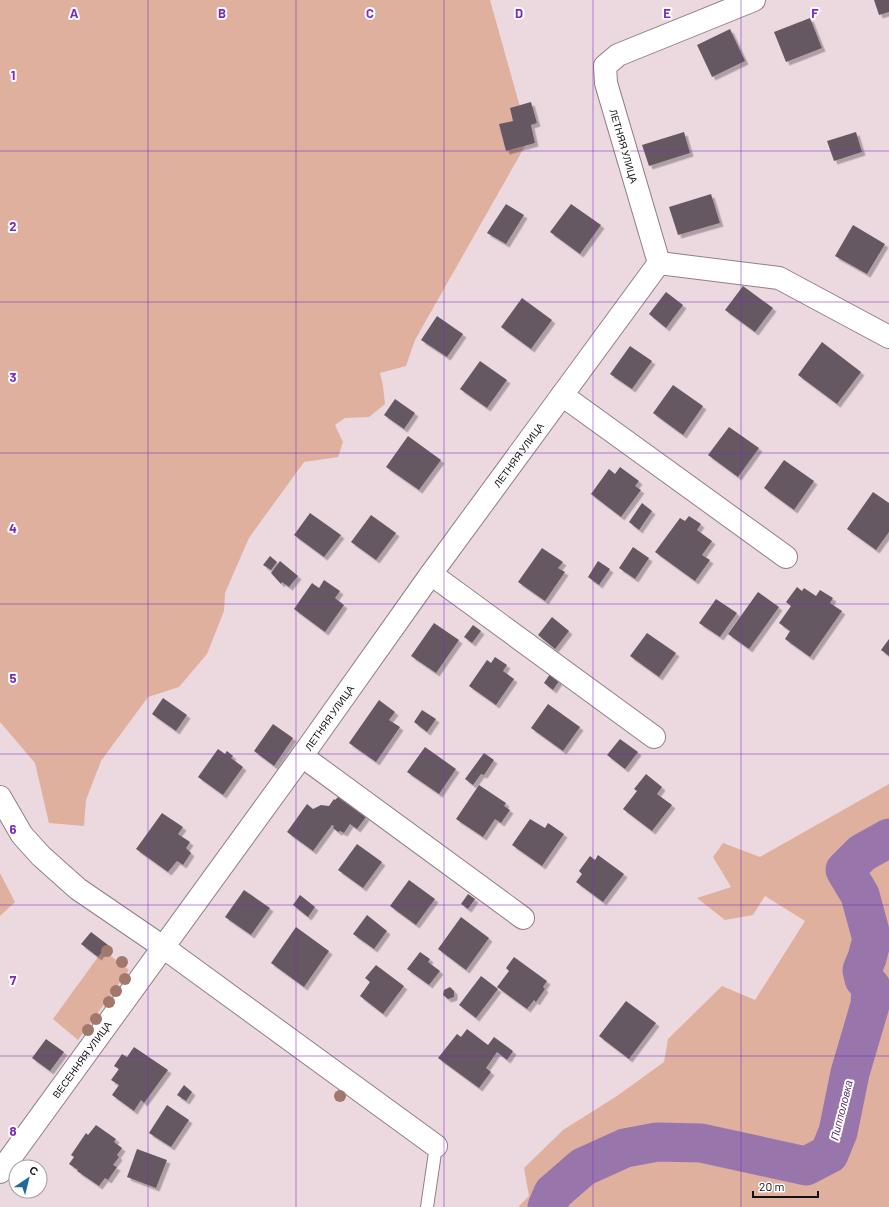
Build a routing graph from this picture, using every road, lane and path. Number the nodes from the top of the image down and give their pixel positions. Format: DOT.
graph roads {
  1 [pos="754,0"];
  2 [pos="659,263"];
  3 [pos="889,337"];
  4 [pos="562,395"];
  5 [pos="786,557"];
  6 [pos="431,574"];
  7 [pos="654,737"];
  8 [pos="302,756"];
  9 [pos="0,797"];
  10 [pos="524,918"];
  11 [pos="164,947"];
  12 [pos="436,1146"];
  13 [pos="0,1172"];
  14 [pos="427,1207"];
  1 -- 2 [label="street, ЛЕТНЯЯ УЛИЦА"];
  2 -- 3 [label="street"];
  2 -- 4 [label="street, ЛЕТНЯЯ УЛИЦА"];
  4 -- 5 [label="street"];
  4 -- 6 [label="street, ЛЕТНЯЯ УЛИЦА"];
  6 -- 7 [label="street"];
  6 -- 8 [label="street, ЛЕТНЯЯ УЛИЦА"];
  8 -- 10 [label="street"];
  8 -- 11 [label="street, ЛЕТНЯЯ УЛИЦА"];
  9 -- 11 [label="street"];
  11 -- 12 [label="street"];
  11 -- 13 [label="street, ВЕСЕННЯЯ УЛИЦА"];
  12 -- 14 [label="lane"];
}
